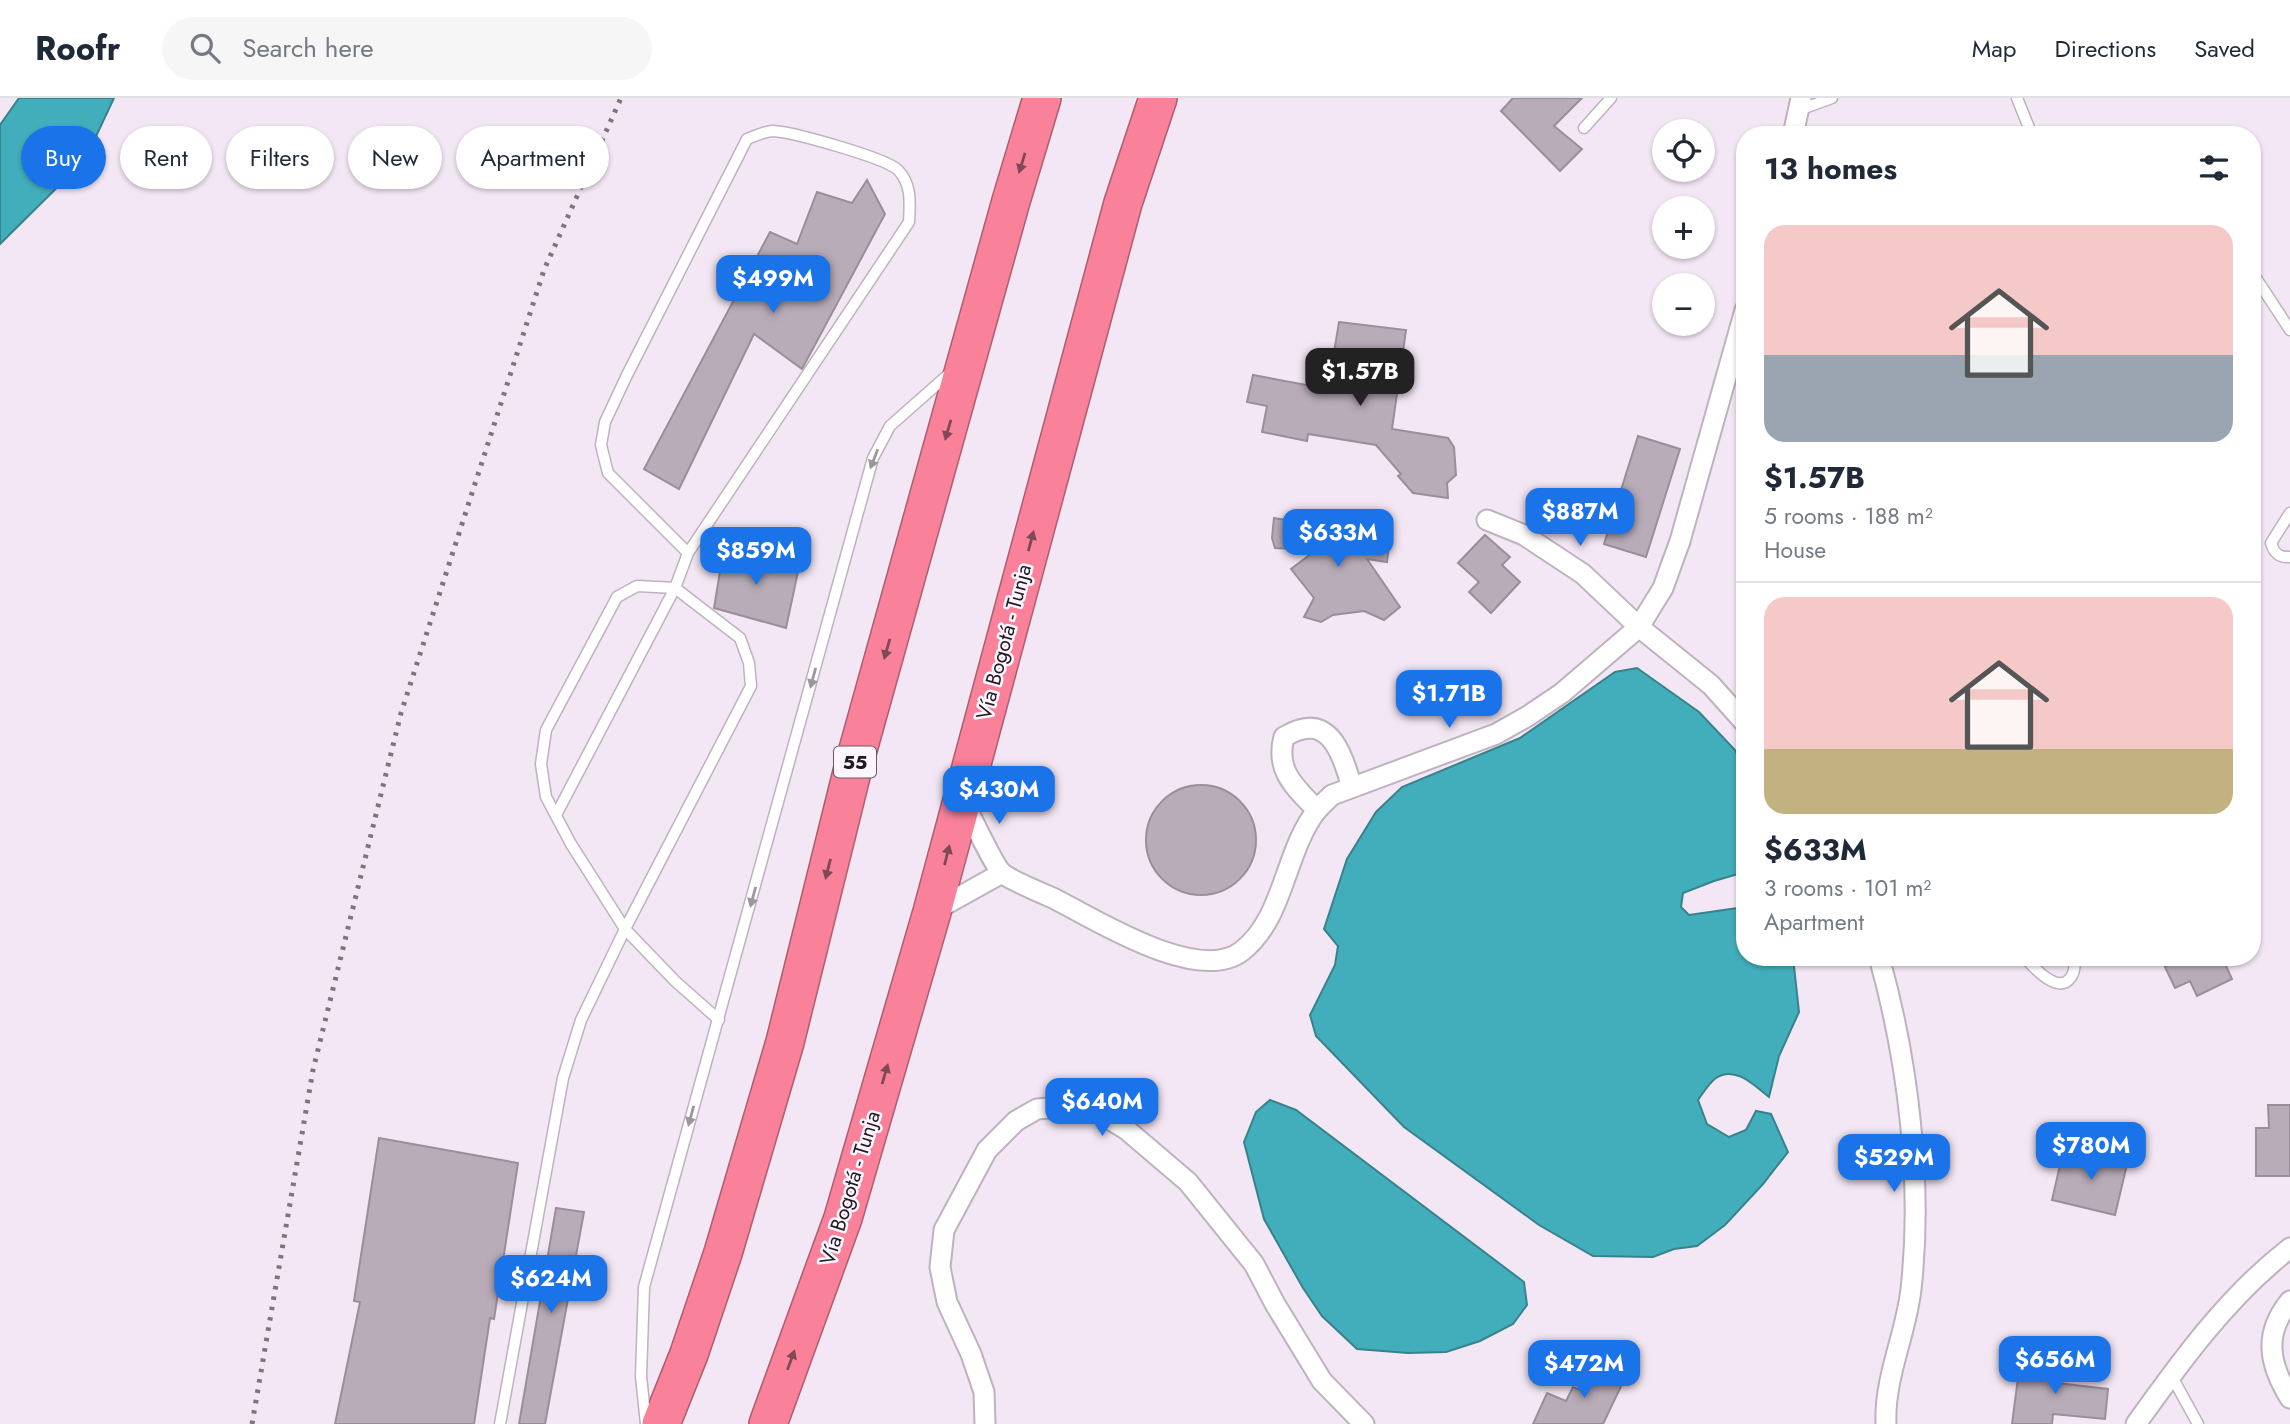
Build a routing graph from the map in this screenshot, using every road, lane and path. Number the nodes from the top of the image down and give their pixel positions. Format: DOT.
graph roads {
  1 [pos="1042,98"];
  2 [pos="1158,98"];
  3 [pos="1611,98"];
  4 [pos="1832,98"];
  5 [pos="2017,98"];
  6 [pos="1800,104"];
  7 [pos="1795,126"];
  8 [pos="2028,126"];
  9 [pos="1584,128"];
  10 [pos="2261,286"];
  11 [pos="2290,330"];
  12 [pos="1736,342"];
  13 [pos="969,356"];
  14 [pos="2290,513"];
  15 [pos="1488,520"];
  16 [pos="688,553"];
  17 [pos="2290,557"];
  18 [pos="675,588"];
  19 [pos="1639,627"];
  20 [pos="1736,713"];
  21 [pos="1352,787"];
  22 [pos="961,799"];
  23 [pos="1317,810"];
  24 [pos="556,815"];
  25 [pos="1002,873"];
  26 [pos="932,912"];
  27 [pos="625,929"];
  28 [pos="1882,966"];
  29 [pos="2034,966"];
  30 [pos="2076,966"];
  31 [pos="719,1020"];
  32 [pos="2290,1248"];
  33 [pos="2290,1301"];
  34 [pos="2171,1374"];
  35 [pos="2290,1398"];
  36 [pos="771,1423"];
  37 [pos="500,1424"];
  38 [pos="646,1424"];
  39 [pos="662,1424"];
  40 [pos="985,1424"];
  41 [pos="1364,1424"];
  42 [pos="1885,1424"];
  43 [pos="2136,1424"];
  44 [pos="2198,1424"];
  1 -- 13 [label="highway, 55, one-way"];
  22 -- 2 [label="highway, Vía Bogotá - Tunja, one-way"];
  3 -- 9 [label="lane"];
  4 -- 6 [label="lane"];
  5 -- 8 [label="lane"];
  6 -- 7 [label="street"];
  10 -- 11 [label="lane"];
  12 -- 19 [label="street"];
  13 -- 31 [label="lane, one-way"];
  13 -- 39 [label="highway, 55, one-way"];
  14 -- 17 [label="lane"];
  15 -- 19 [label="street"];
  16 -- 16 [label="lane"];
  16 -- 18 [label="lane"];
  18 -- 24 [label="lane"];
  18 -- 24 [label="lane"];
  18 -- 27 [label="lane"];
  19 -- 20 [label="street"];
  19 -- 21 [label="street"];
  21 -- 23 [label="street"];
  21 -- 23 [label="street"];
  22 -- 25 [label="street"];
  26 -- 22 [label="highway, Vía Bogotá - Tunja, one-way"];
  23 -- 25 [label="street"];
  24 -- 27 [label="lane"];
  25 -- 26 [label="street"];
  36 -- 26 [label="highway, Vía Bogotá - Tunja, one-way"];
  27 -- 31 [label="lane"];
  27 -- 37 [label="lane"];
  28 -- 42 [label="street"];
  29 -- 30 [label="lane"];
  31 -- 38 [label="lane, one-way"];
  32 -- 34 [label="street"];
  33 -- 35 [label="street"];
  34 -- 43 [label="street"];
  34 -- 44 [label="lane"];
  40 -- 41 [label="street"];
}
